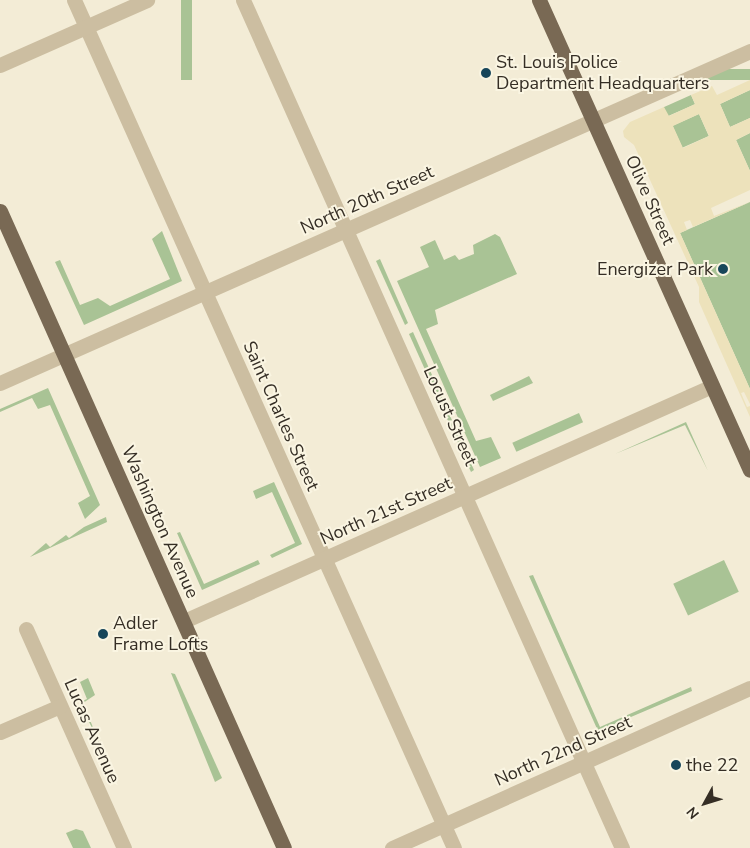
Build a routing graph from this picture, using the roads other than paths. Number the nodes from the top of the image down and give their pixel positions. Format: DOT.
graph roads {
  1 [pos="74,0"];
  2 [pos="147,0"];
  3 [pos="243,0"];
  4 [pos="539,0"];
  5 [pos="86,27"];
  6 [pos="750,50"];
  7 [pos="0,65"];
  8 [pos="595,122"];
  9 [pos="0,211"];
  10 [pos="346,230"];
  11 [pos="205,293"];
  12 [pos="64,355"];
  13 [pos="0,383"];
  14 [pos="712,386"];
  15 [pos="750,470"];
  16 [pos="465,496"];
  17 [pos="325,559"];
  18 [pos="184,621"];
  19 [pos="26,629"];
  20 [pos="750,688"];
  21 [pos="60,706"];
  22 [pos="0,732"];
  23 [pos="584,762"];
  24 [pos="443,825"];
  25 [pos="124,848"];
  26 [pos="284,848"];
  27 [pos="392,848"];
  28 [pos="454,848"];
  29 [pos="622,848"];
  1 -- 5 [label="street, Saint Charles Street"];
  2 -- 5 [label="street"];
  3 -- 10 [label="street, Locust Street"];
  4 -- 8 [label="main road, Olive Street"];
  5 -- 7 [label="street"];
  5 -- 11 [label="street, Saint Charles Street"];
  6 -- 8 [label="street, North 20th Street"];
  8 -- 10 [label="street, North 20th Street"];
  8 -- 14 [label="main road, Olive Street"];
  9 -- 12 [label="main road, Washington Avenue"];
  10 -- 11 [label="street, North 20th Street"];
  10 -- 16 [label="street, Locust Street"];
  11 -- 12 [label="street, North 20th Street"];
  11 -- 17 [label="street, Saint Charles Street"];
  12 -- 13 [label="street, North 20th Street"];
  12 -- 18 [label="main road, Washington Avenue"];
  14 -- 15 [label="main road, Olive Street"];
  14 -- 16 [label="street, North 21st Street"];
  16 -- 17 [label="street, North 21st Street"];
  16 -- 23 [label="street, Locust Street"];
  17 -- 18 [label="street, North 21st Street"];
  17 -- 24 [label="street, Saint Charles Street"];
  18 -- 26 [label="main road, Washington Avenue"];
  19 -- 21 [label="street, Lucas Avenue"];
  20 -- 23 [label="street, North 22nd Street"];
  21 -- 22 [label="street"];
  21 -- 25 [label="street, Lucas Avenue"];
  23 -- 24 [label="street, North 22nd Street"];
  23 -- 29 [label="street, Locust Street"];
  24 -- 27 [label="street, North 22nd Street"];
  24 -- 28 [label="street, Saint Charles Street"];
}
